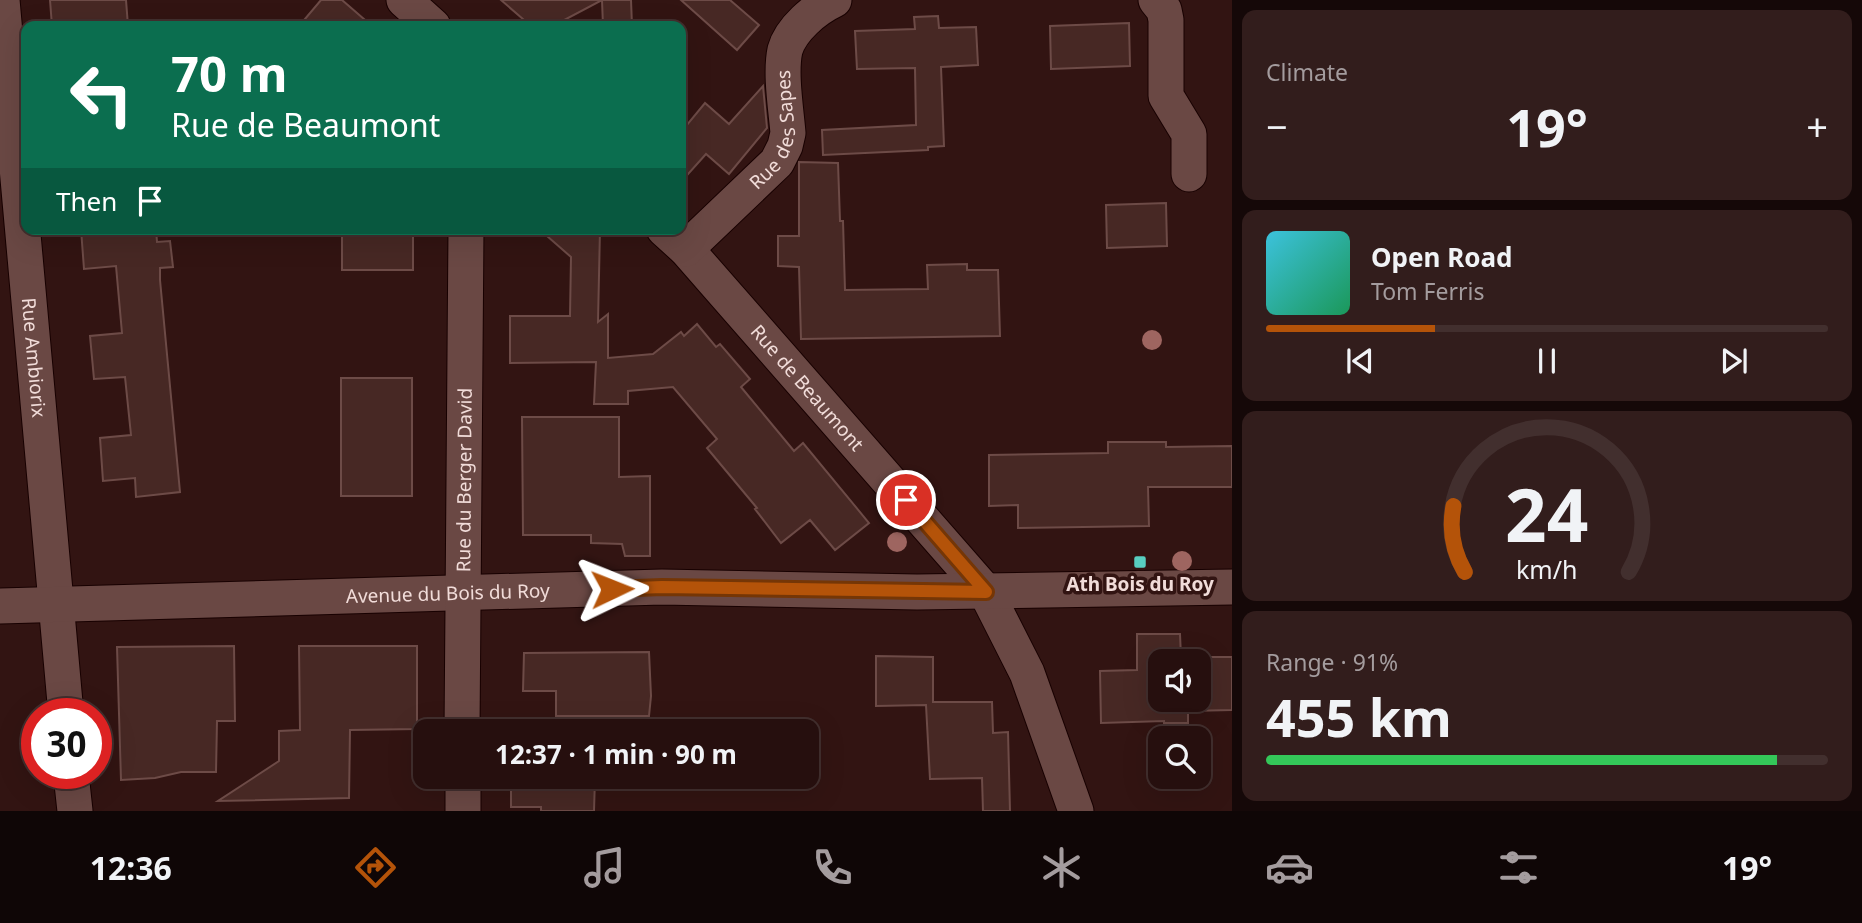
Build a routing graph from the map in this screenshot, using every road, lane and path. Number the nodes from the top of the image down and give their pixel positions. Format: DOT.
graph roads {
  1 [pos="2,0"];
  2 [pos="404,0"];
  3 [pos="834,0"];
  4 [pos="1156,0"];
  5 [pos="427,21"];
  6 [pos="1189,174"];
  7 [pos="21,213"];
  8 [pos="686,231"];
  9 [pos="23,235"];
  10 [pos="466,235"];
  11 [pos="675,239"];
  12 [pos="1232,587"];
  13 [pos="986,592"];
  14 [pos="463,594"];
  15 [pos="56,605"];
  16 [pos="0,606"];
  17 [pos="65,698"];
  18 [pos="463,719"];
  19 [pos="73,789"];
  20 [pos="463,789"];
  21 [pos="75,811"];
  22 [pos="463,811"];
  23 [pos="1076,811"];
  1 -- 7 [label="street, Rue Ambiorix"];
  2 -- 5 [label="street"];
  3 -- 8 [label="street, Rue des Sapes"];
  4 -- 6 [label="street"];
  9 -- 15 [label="street, Rue Ambiorix"];
  10 -- 14 [label="street, Rue du Berger David"];
  11 -- 13 [label="street, Rue de Beaumont"];
  12 -- 13 [label="street, Avenue du Bois du Roy"];
  13 -- 14 [label="street, Avenue du Bois du Roy"];
  13 -- 23 [label="street, Rue de Beaumont"];
  14 -- 15 [label="street, Avenue du Bois du Roy"];
  14 -- 18 [label="street, Rue du Berger David"];
  15 -- 16 [label="street, Avenue du Bois du Roy"];
  15 -- 17 [label="street, Rue Ambiorix"];
  19 -- 21 [label="street"];
  20 -- 22 [label="street"];
}
